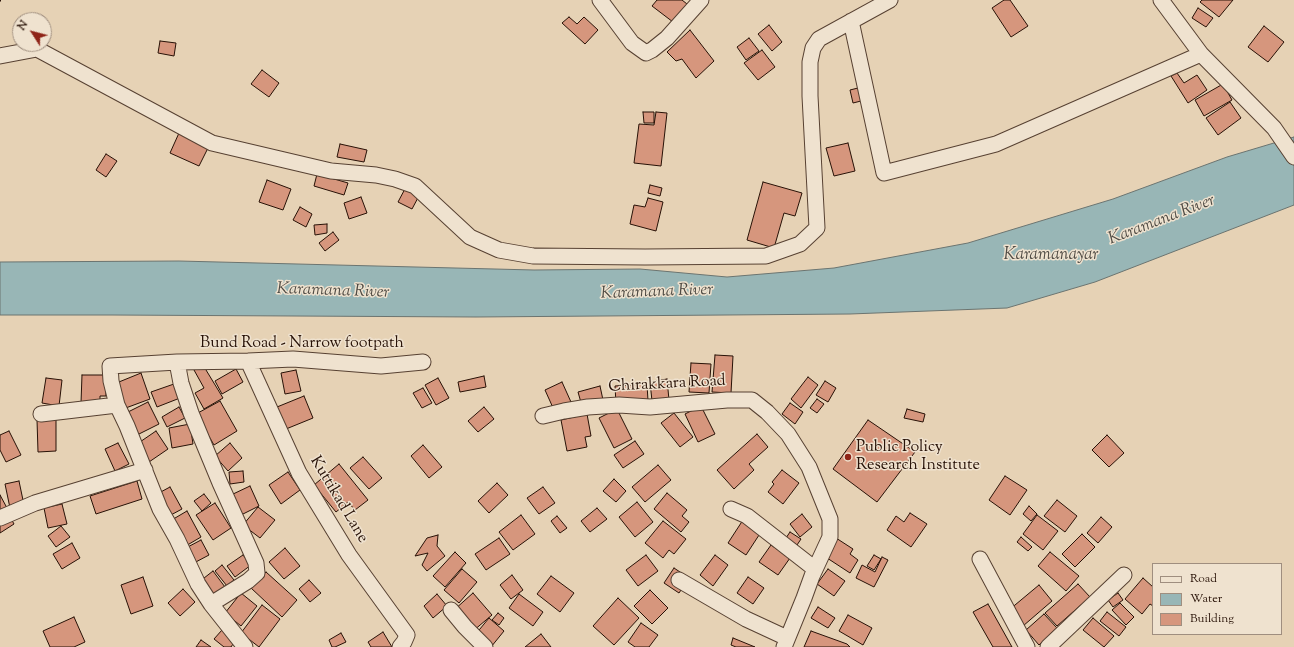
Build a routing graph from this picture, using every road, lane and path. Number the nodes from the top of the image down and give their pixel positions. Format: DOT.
graph roads {
  1 [pos="600,0"];
  2 [pos="701,0"];
  3 [pos="890,0"];
  4 [pos="1161,0"];
  5 [pos="851,21"];
  6 [pos="1201,54"];
  7 [pos="0,56"];
  8 [pos="1294,157"];
  9 [pos="248,361"];
  10 [pos="177,362"];
  11 [pos="423,362"];
  12 [pos="117,405"];
  13 [pos="41,414"];
  14 [pos="543,416"];
  15 [pos="146,470"];
  16 [pos="731,509"];
  17 [pos="0,518"];
  18 [pos="980,559"];
  19 [pos="815,569"];
  20 [pos="1124,576"];
  21 [pos="679,580"];
  22 [pos="211,604"];
  23 [pos="451,610"];
  24 [pos="785,643"];
  25 [pos="245,647"];
  26 [pos="400,647"];
  27 [pos="485,647"];
  28 [pos="1026,647"];
  29 [pos="1048,647"];
  1 -- 2 [label="street"];
  3 -- 5 [label="street"];
  4 -- 6 [label="street"];
  5 -- 6 [label="street"];
  5 -- 7 [label="street"];
  6 -- 8 [label="street"];
  9 -- 10 [label="street, Bund Road - Narrow footpath"];
  9 -- 11 [label="street, Bund Road - Narrow footpath"];
  9 -- 26 [label="street, Kuttikad Lane"];
  10 -- 12 [label="street, Bund Road - Narrow footpath"];
  10 -- 22 [label="street"];
  12 -- 13 [label="street"];
  12 -- 15 [label="street"];
  14 -- 19 [label="street, Chirakkara Road"];
  15 -- 17 [label="street"];
  15 -- 22 [label="street"];
  16 -- 19 [label="street"];
  18 -- 28 [label="street"];
  19 -- 24 [label="street, Chirakkara Road"];
  20 -- 29 [label="street"];
  21 -- 24 [label="street"];
  22 -- 25 [label="street"];
  23 -- 27 [label="street"];
}
